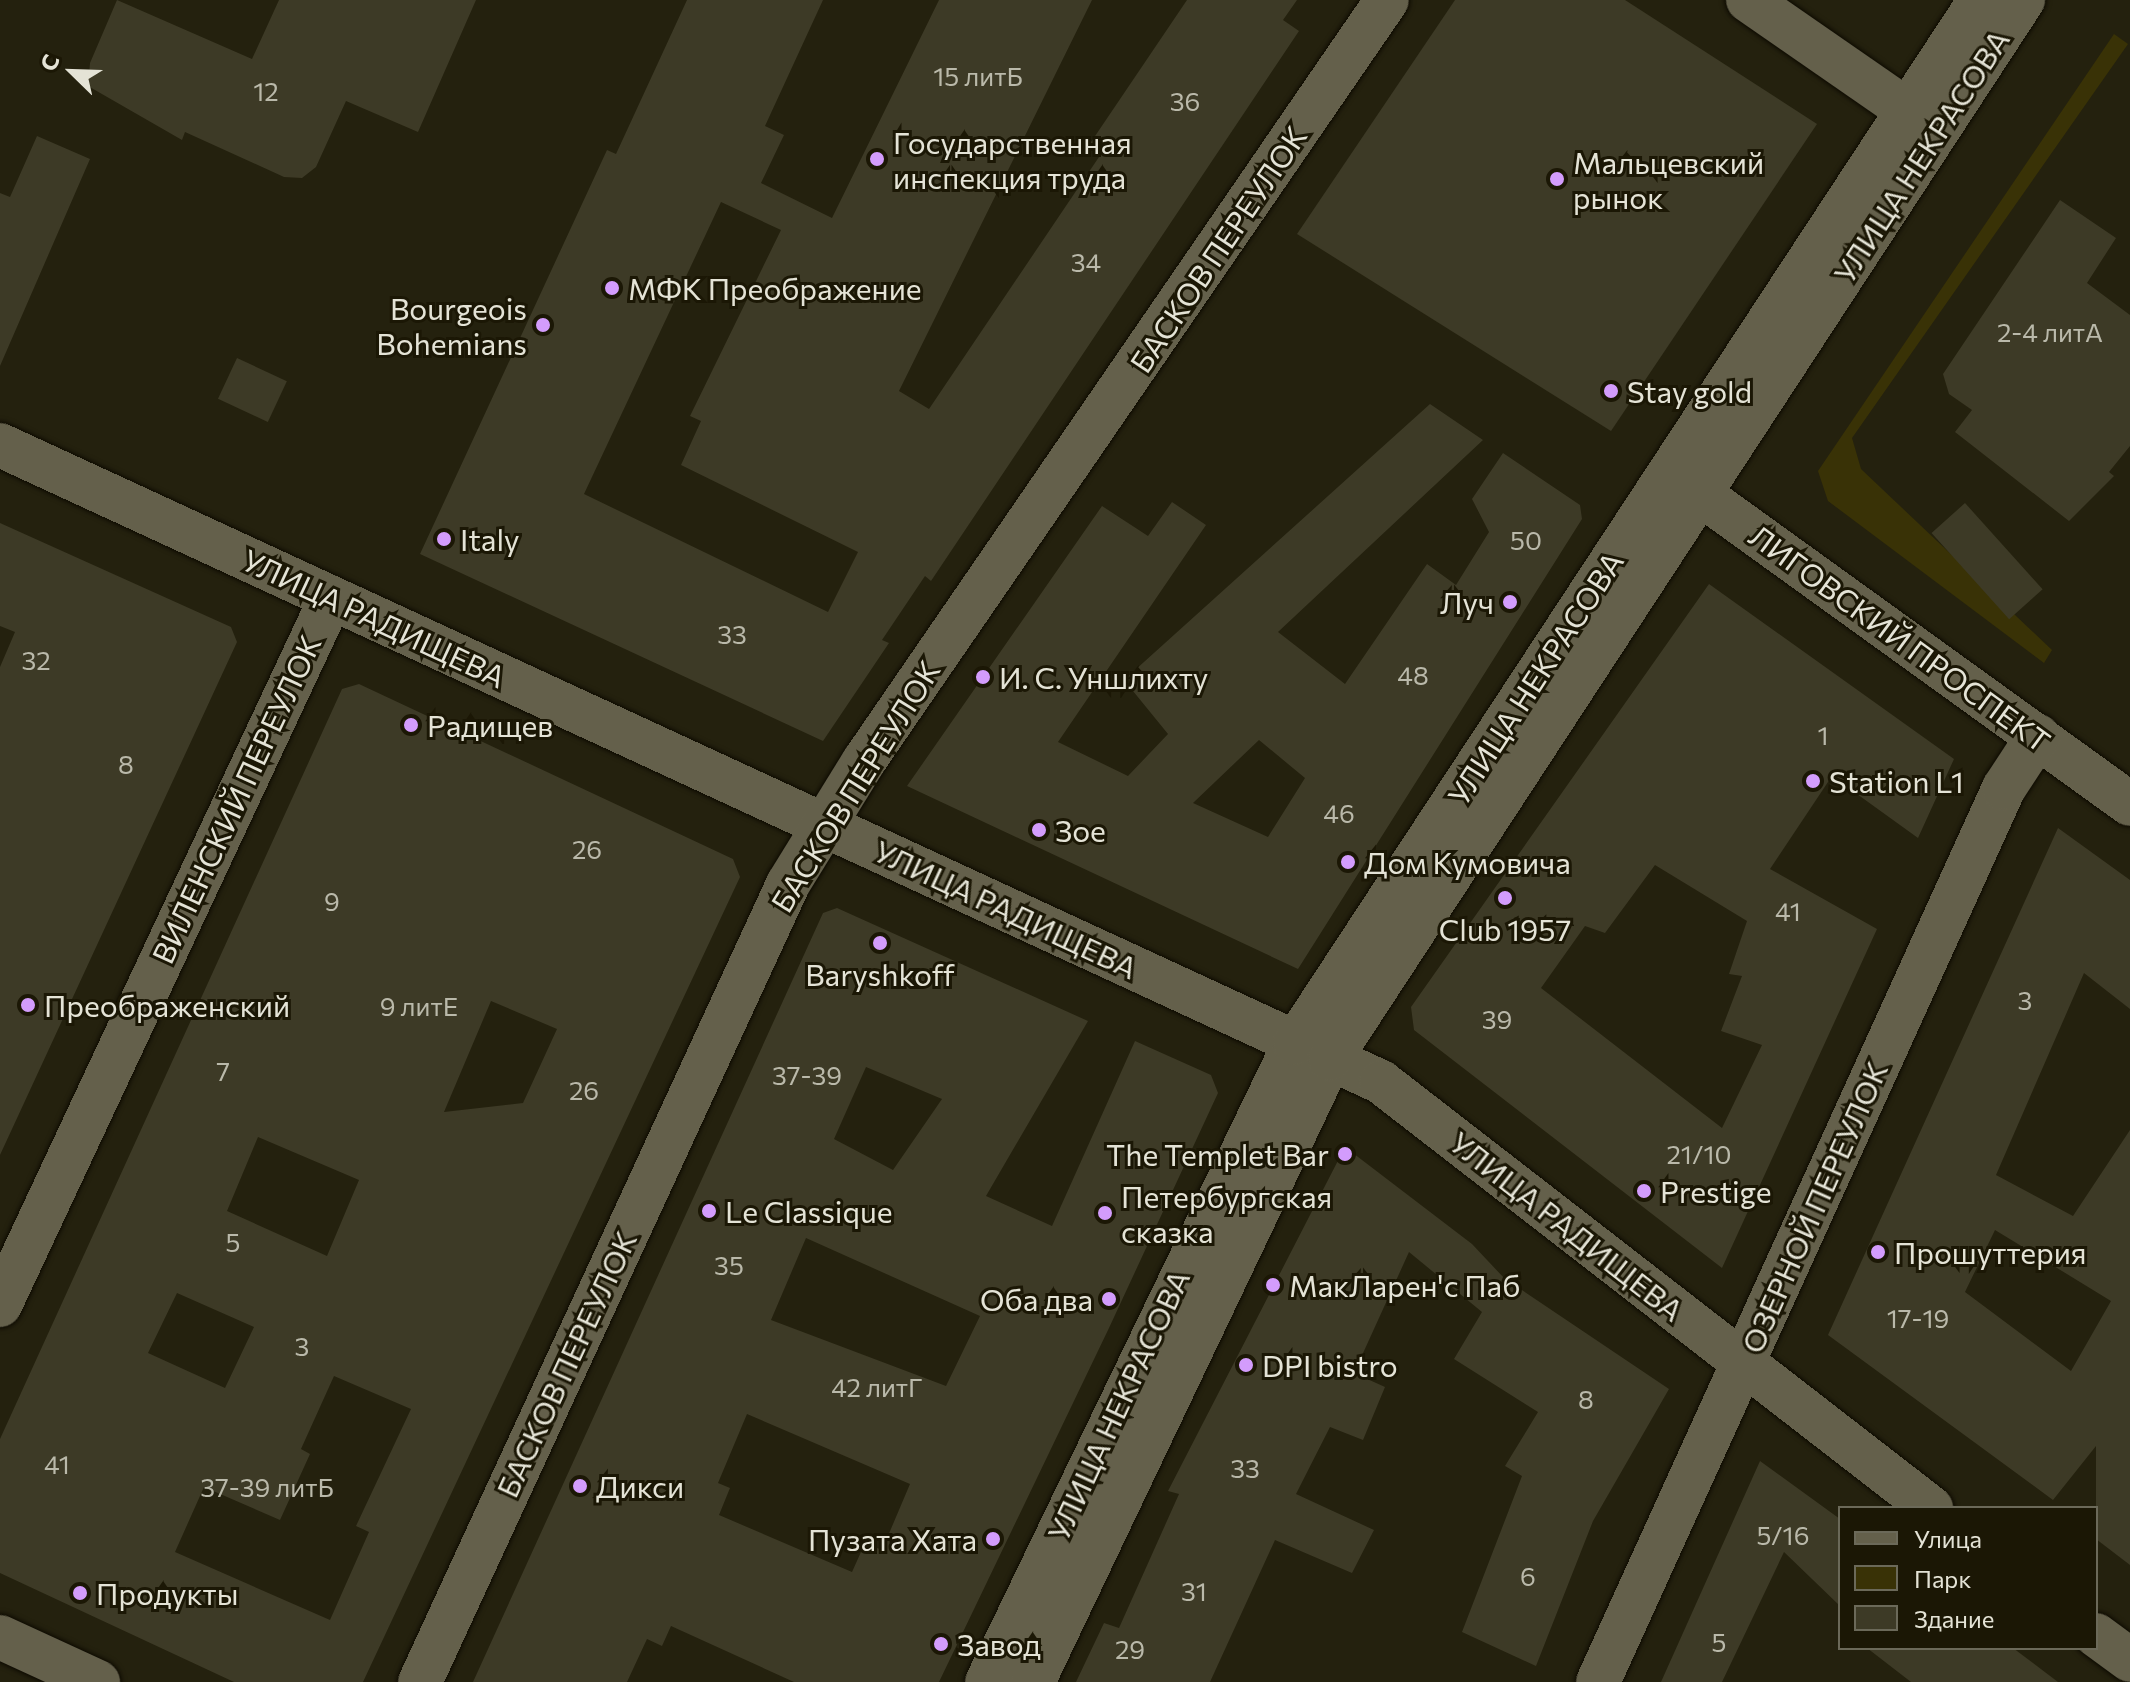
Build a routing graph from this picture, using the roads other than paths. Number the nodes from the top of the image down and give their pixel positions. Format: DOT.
graph roads {
  1 [pos="1387,0"];
  2 [pos="1748,0"];
  3 [pos="1980,0"];
  4 [pos="2023,0"];
  5 [pos="1923,121"];
  6 [pos="0,445"];
  7 [pos="1685,483"];
  8 [pos="331,598"];
  9 [pos="2038,736"];
  10 [pos="2130,804"];
  11 [pos="824,825"];
  12 [pos="1313,1051"];
  13 [pos="0,1305"];
  14 [pos="1743,1363"];
  15 [pos="1928,1506"];
  16 [pos="2098,1636"];
  17 [pos="0,1637"];
  18 [pos="2130,1660"];
  19 [pos="98,1682"];
  20 [pos="420,1682"];
  21 [pos="987,1682"];
  22 [pos="1033,1682"];
  23 [pos="1598,1682"];
  1 -- 11 [label="street, БАСКОВ ПЕРЕУЛОК"];
  2 -- 5 [label="street"];
  3 -- 5 [label="street, УЛИЦА НЕКРАСОВА"];
  4 -- 5 [label="street, УЛИЦА НЕКРАСОВА"];
  5 -- 7 [label="street, УЛИЦА НЕКРАСОВА"];
  6 -- 8 [label="street, УЛИЦА РАДИЩЕВА"];
  7 -- 9 [label="street, ЛИГОВСКИЙ ПРОСПЕКТ"];
  7 -- 12 [label="street, УЛИЦА НЕКРАСОВА"];
  8 -- 11 [label="street, УЛИЦА РАДИЩЕВА"];
  8 -- 13 [label="street, ВИЛЕНСКИЙ ПЕРЕУЛОК"];
  9 -- 10 [label="street, ЛИГОВСКИЙ ПРОСПЕКТ"];
  9 -- 14 [label="street, ОЗЕРНОЙ ПЕРЕУЛОК"];
  11 -- 12 [label="street, УЛИЦА РАДИЩЕВА"];
  11 -- 20 [label="street, БАСКОВ ПЕРЕУЛОК"];
  12 -- 14 [label="street, УЛИЦА РАДИЩЕВА"];
  12 -- 21 [label="street, УЛИЦА НЕКРАСОВА"];
  12 -- 22 [label="street, УЛИЦА НЕКРАСОВА"];
  14 -- 15 [label="street, УЛИЦА РАДИЩЕВА"];
  14 -- 23 [label="street, ОЗЕРНОЙ ПЕРЕУЛОК"];
  16 -- 18 [label="street"];
  17 -- 19 [label="street"];
}
